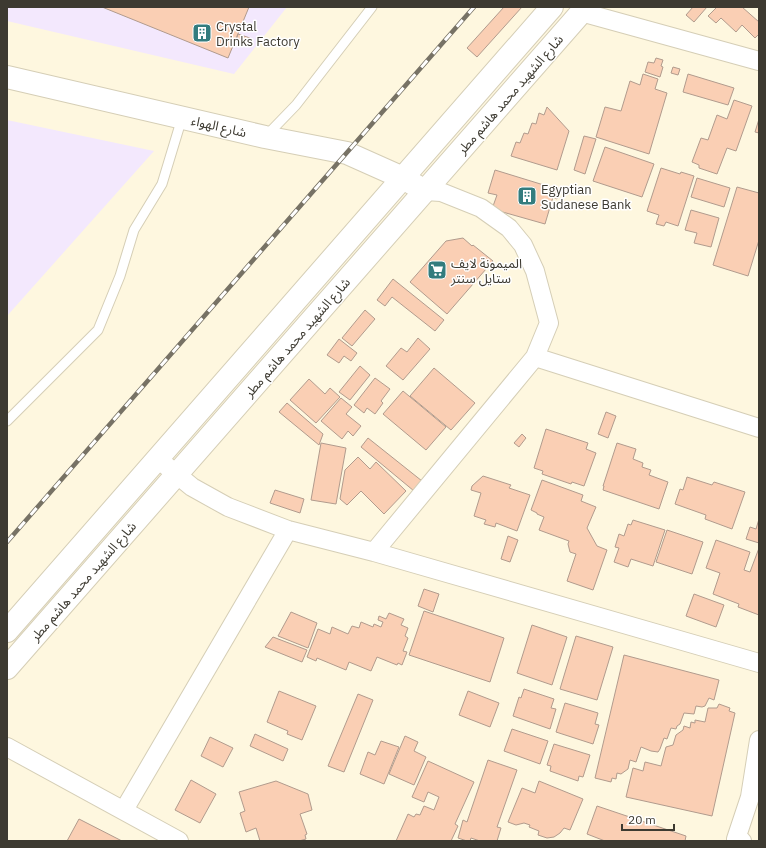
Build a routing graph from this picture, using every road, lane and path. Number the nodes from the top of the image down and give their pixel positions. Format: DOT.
graph roads {
  1 [pos="372,7"];
  2 [pos="552,7"];
  3 [pos="584,10"];
  4 [pos="755,55"];
  5 [pos="7,77"];
  6 [pos="182,118"];
  7 [pos="264,137"];
  8 [pos="403,178"];
  9 [pos="425,191"];
  10 [pos="535,356"];
  11 [pos="7,421"];
  12 [pos="759,428"];
  13 [pos="158,459"];
  14 [pos="177,474"];
  15 [pos="288,530"];
  16 [pos="374,552"];
  17 [pos="7,631"];
  18 [pos="759,664"];
  19 [pos="7,668"];
  20 [pos="759,740"];
  21 [pos="7,746"];
  22 [pos="124,810"];
  23 [pos="737,840"];
  24 [pos="179,841"];
  1 -- 7 [label="lane"];
  2 -- 8 [label="main road, شارع الشهيد محمد هاشم مطر"];
  3 -- 4 [label="street"];
  3 -- 9 [label="main road, شارع الشهيد محمد هاشم مطر"];
  5 -- 6 [label="main road, شارع الهواء"];
  6 -- 7 [label="main road, شارع الهواء"];
  6 -- 11 [label="lane"];
  7 -- 8 [label="main road, شارع الهواء"];
  8 -- 9 [label="main road, شارع الهواء"];
  8 -- 13 [label="main road, شارع الشهيد محمد هاشم مطر"];
  9 -- 10 [label="street"];
  9 -- 14 [label="main road, شارع الشهيد محمد هاشم مطر"];
  10 -- 12 [label="street"];
  10 -- 16 [label="street"];
  13 -- 14 [label="street"];
  13 -- 17 [label="main road, شارع الشهيد محمد هاشم مطر"];
  14 -- 15 [label="street"];
  14 -- 19 [label="main road, شارع الشهيد محمد هاشم مطر"];
  15 -- 16 [label="street"];
  15 -- 22 [label="street"];
  16 -- 18 [label="street"];
  20 -- 23 [label="street"];
  21 -- 22 [label="street"];
  22 -- 24 [label="street"];
}
